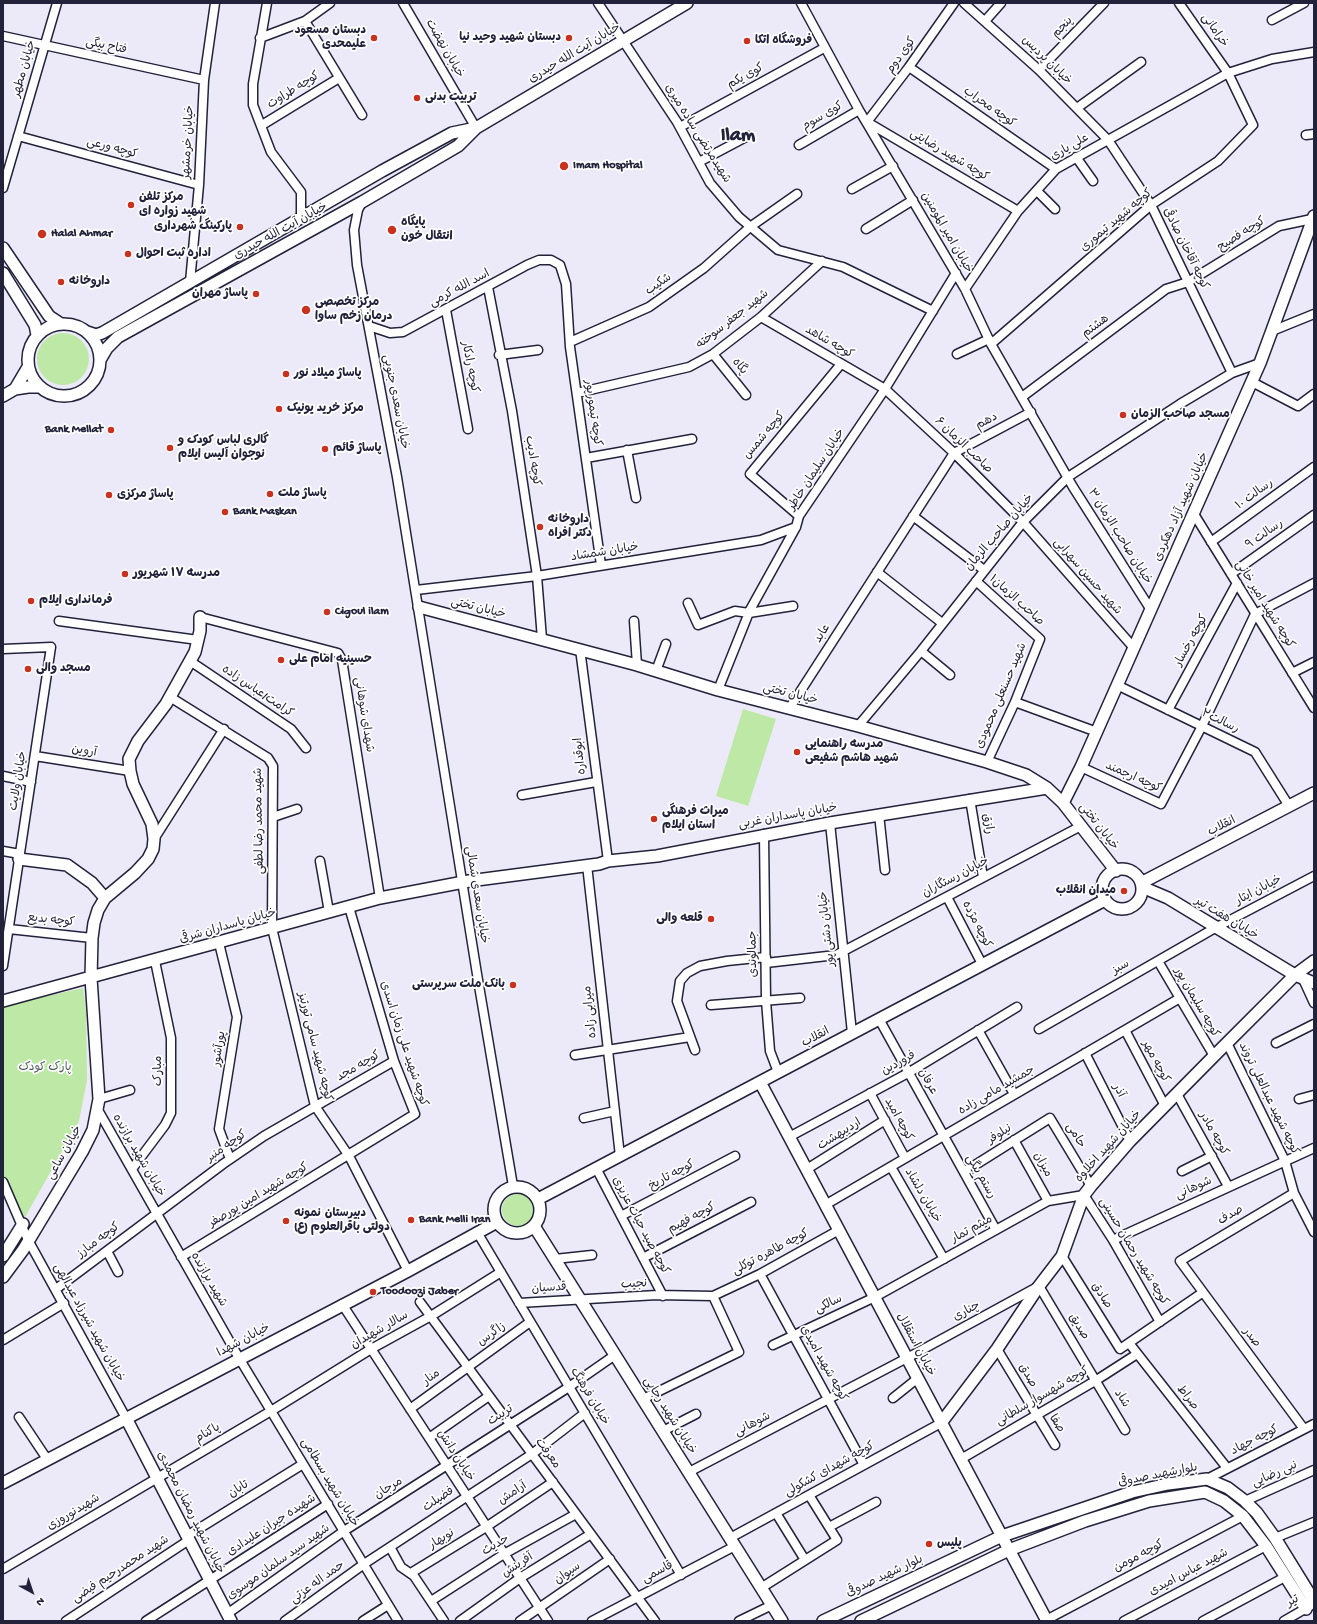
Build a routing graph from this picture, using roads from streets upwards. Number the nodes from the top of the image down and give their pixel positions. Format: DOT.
graph roads {
  1 [pos="57,3"];
  2 [pos="215,3"];
  3 [pos="267,3"];
  4 [pos="330,3"];
  5 [pos="403,3"];
  6 [pos="598,3"];
  7 [pos="687,3"];
  8 [pos="801,3"];
  9 [pos="954,3"];
  10 [pos="964,3"];
  11 [pos="1001,3"];
  12 [pos="1104,3"];
  13 [pos="1180,3"];
  14 [pos="1304,3"];
  15 [pos="305,20"];
  16 [pos="1272,20"];
  17 [pos="985,21"];
  18 [pos="3,36"];
  19 [pos="260,38"];
  20 [pos="622,40"];
  21 [pos="44,46"];
  22 [pos="824,48"];
  23 [pos="1314,52"];
  24 [pos="1141,62"];
  25 [pos="909,67"];
  26 [pos="1039,70"];
  27 [pos="1228,73"];
  28 [pos="338,78"];
  29 [pos="204,80"];
  30 [pos="1077,108"];
  31 [pos="859,110"];
  32 [pos="362,115"];
  33 [pos="867,122"];
  34 [pos="262,125"];
  35 [pos="680,127"];
  36 [pos="476,128"];
  37 [pos="18,136"];
  38 [pos="748,136"];
  39 [pos="1108,140"];
  40 [pos="799,145"];
  41 [pos="1076,157"];
  42 [pos="700,162"];
  43 [pos="893,166"];
  44 [pos="1056,169"];
  45 [pos="1093,181"];
  46 [pos="199,185"];
  47 [pos="3,188"];
  48 [pos="852,189"];
  49 [pos="1037,191"];
  50 [pos="797,194"];
  51 [pos="913,200"];
  52 [pos="362,202"];
  53 [pos="1151,206"];
  54 [pos="1055,209"];
  55 [pos="1018,211"];
  56 [pos="301,217"];
  57 [pos="1313,218"];
  58 [pos="750,227"];
  59 [pos="866,229"];
  60 [pos="3,248"];
  61 [pos="822,261"];
  62 [pos="560,265"];
  63 [pos="3,273"];
  64 [pos="956,273"];
  65 [pos="190,282"];
  66 [pos="1188,282"];
  67 [pos="488,287"];
  68 [pos="965,289"];
  69 [pos="446,310"];
  70 [pos="933,311"];
  71 [pos="1314,314"];
  72 [pos="761,317"];
  73 [pos="118,323"];
  74 [pos="61,324"];
  75 [pos="369,326"];
  76 [pos="1272,331"];
  77 [pos="87,332"];
  78 [pos="125,333"];
  79 [pos="37,335"];
  80 [pos="990,341"];
  81 [pos="570,342"];
  82 [pos="538,350"];
  83 [pos="713,354"];
  84 [pos="957,354"];
  85 [pos="500,355"];
  86 [pos="100,360"];
  87 [pos="1260,363"];
  88 [pos="841,364"];
  89 [pos="28,367"];
  90 [pos="1232,373"];
  91 [pos="1252,382"];
  92 [pos="40,387"];
  93 [pos="885,389"];
  94 [pos="15,390"];
  95 [pos="577,393"];
  96 [pos="746,394"];
  97 [pos="1314,394"];
  98 [pos="3,396"];
  99 [pos="1022,397"];
  100 [pos="1031,412"];
  101 [pos="468,429"];
  102 [pos="692,439"];
  103 [pos="628,450"];
  104 [pos="954,453"];
  105 [pos="586,458"];
  106 [pos="1314,467"];
  107 [pos="1068,477"];
  108 [pos="636,498"];
  109 [pos="1194,514"];
  110 [pos="799,516"];
  111 [pos="913,516"];
  112 [pos="1314,516"];
  113 [pos="1023,522"];
  114 [pos="796,527"];
  115 [pos="1211,542"];
  116 [pos="601,565"];
  117 [pos="984,570"];
  118 [pos="877,572"];
  119 [pos="1231,574"];
  120 [pos="537,576"];
  121 [pos="976,581"];
  122 [pos="1314,583"];
  123 [pos="1237,584"];
  124 [pos="416,590"];
  125 [pos="688,603"];
  126 [pos="793,606"];
  127 [pos="419,607"];
  128 [pos="1151,610"];
  129 [pos="749,614"];
  130 [pos="1255,614"];
  131 [pos="200,617"];
  132 [pos="59,621"];
  133 [pos="634,621"];
  134 [pos="942,623"];
  135 [pos="542,639"];
  136 [pos="1040,639"];
  137 [pos="198,640"];
  138 [pos="666,644"];
  139 [pos="1134,648"];
  140 [pos="3,649"];
  141 [pos="580,649"];
  142 [pos="922,651"];
  143 [pos="190,661"];
  144 [pos="1314,662"];
  145 [pos="637,665"];
  146 [pos="656,671"];
  147 [pos="1292,673"];
  148 [pos="950,675"];
  149 [pos="1118,685"];
  150 [pos="718,690"];
  151 [pos="170,697"];
  152 [pos="1014,702"];
  153 [pos="1314,708"];
  154 [pos="789,709"];
  155 [pos="1168,710"];
  156 [pos="858,726"];
  157 [pos="1202,726"];
  158 [pos="224,729"];
  159 [pos="1097,732"];
  160 [pos="306,748"];
  161 [pos="35,756"];
  162 [pos="987,762"];
  163 [pos="1081,767"];
  164 [pos="130,771"];
  165 [pos="3,776"];
  166 [pos="31,782"];
  167 [pos="596,782"];
  168 [pos="1047,788"];
  169 [pos="1314,793"];
  170 [pos="522,795"];
  171 [pos="970,799"];
  172 [pos="1063,803"];
  173 [pos="1289,806"];
  174 [pos="297,809"];
  175 [pos="879,814"];
  176 [pos="273,817"];
  177 [pos="830,823"];
  178 [pos="1081,826"];
  179 [pos="764,834"];
  180 [pos="154,839"];
  181 [pos="3,851"];
  182 [pos="20,856"];
  183 [pos="320,861"];
  184 [pos="608,861"];
  185 [pos="587,866"];
  186 [pos="885,870"];
  187 [pos="1116,871"];
  188 [pos="1314,876"];
  189 [pos="983,877"];
  190 [pos="462,882"];
  191 [pos="1142,885"];
  192 [pos="947,897"];
  193 [pos="106,898"];
  194 [pos="380,898"];
  195 [pos="1105,900"];
  196 [pos="349,907"];
  197 [pos="329,912"];
  198 [pos="7,915"];
  199 [pos="272,928"];
  200 [pos="1215,928"];
  201 [pos="9,929"];
  202 [pos="92,938"];
  203 [pos="219,943"];
  204 [pos="842,951"];
  205 [pos="766,960"];
  206 [pos="155,961"];
  207 [pos="1158,961"];
  208 [pos="1314,961"];
  209 [pos="982,964"];
  210 [pos="3,966"];
  211 [pos="1299,977"];
  212 [pos="91,978"];
  213 [pos="1314,983"];
  214 [pos="800,998"];
  215 [pos="1180,998"];
  216 [pos="3,1001"];
  217 [pos="766,1001"];
  218 [pos="1314,1003"];
  219 [pos="711,1005"];
  220 [pos="1016,1007"];
  221 [pos="879,1019"];
  222 [pos="1314,1024"];
  223 [pos="1039,1029"];
  224 [pos="978,1030"];
  225 [pos="1125,1030"];
  226 [pos="852,1033"];
  227 [pos="690,1037"];
  228 [pos="1228,1043"];
  229 [pos="1276,1043"];
  230 [pos="608,1050"];
  231 [pos="695,1050"];
  232 [pos="1085,1053"];
  233 [pos="575,1055"];
  234 [pos="1214,1056"];
  235 [pos="394,1061"];
  236 [pos="778,1072"];
  237 [pos="908,1073"];
  238 [pos="760,1082"];
  239 [pos="130,1090"];
  240 [pos="870,1093"];
  241 [pos="1014,1094"];
  242 [pos="1177,1094"];
  243 [pos="1314,1095"];
  244 [pos="99,1099"];
  245 [pos="1299,1099"];
  246 [pos="315,1106"];
  247 [pos="1165,1106"];
  248 [pos="98,1110"];
  249 [pos="615,1111"];
  250 [pos="584,1118"];
  251 [pos="1050,1118"];
  252 [pos="885,1120"];
  253 [pos="943,1136"];
  254 [pos="789,1137"];
  255 [pos="1014,1140"];
  256 [pos="1130,1141"];
  257 [pos="1314,1148"];
  258 [pos="349,1156"];
  259 [pos="620,1156"];
  260 [pos="735,1156"];
  261 [pos="1212,1156"];
  262 [pos="906,1158"];
  263 [pos="230,1159"];
  264 [pos="1285,1162"];
  265 [pos="891,1166"];
  266 [pos="596,1168"];
  267 [pos="132,1169"];
  268 [pos="806,1169"];
  269 [pos="1182,1171"];
  270 [pos="964,1172"];
  271 [pos="3,1182"];
  272 [pos="513,1186"];
  273 [pos="1091,1186"];
  274 [pos="1228,1186"];
  275 [pos="1294,1193"];
  276 [pos="1084,1195"];
  277 [pos="538,1199"];
  278 [pos="1048,1201"];
  279 [pos="751,1202"];
  280 [pos="826,1205"];
  281 [pos="157,1213"];
  282 [pos="621,1216"];
  283 [pos="497,1222"];
  284 [pos="23,1224"];
  285 [pos="534,1226"];
  286 [pos="839,1230"];
  287 [pos="996,1230"];
  288 [pos="477,1232"];
  289 [pos="1314,1232"];
  290 [pos="28,1240"];
  291 [pos="1112,1240"];
  292 [pos="107,1251"];
  293 [pos="592,1255"];
  294 [pos="3,1256"];
  295 [pos="1062,1256"];
  296 [pos="181,1257"];
  297 [pos="644,1258"];
  298 [pos="555,1259"];
  299 [pos="944,1259"];
  300 [pos="1180,1260"];
  301 [pos="408,1271"];
  302 [pos="118,1272"];
  303 [pos="501,1272"];
  304 [pos="760,1274"];
  305 [pos="3,1277"];
  306 [pos="1039,1286"];
  307 [pos="56,1289"];
  308 [pos="1202,1293"];
  309 [pos="663,1296"];
  310 [pos="712,1296"];
  311 [pos="875,1297"];
  312 [pos="580,1299"];
  313 [pos="420,1302"];
  314 [pos="64,1303"];
  315 [pos="519,1303"];
  316 [pos="342,1304"];
  317 [pos="431,1316"];
  318 [pos="530,1322"];
  319 [pos="1160,1322"];
  320 [pos="794,1335"];
  321 [pos="3,1340"];
  322 [pos="1129,1343"];
  323 [pos="773,1345"];
  324 [pos="371,1349"];
  325 [pos="997,1349"];
  326 [pos="1137,1354"];
  327 [pos="615,1355"];
  328 [pos="239,1358"];
  329 [pos="907,1358"];
  330 [pos="468,1367"];
  331 [pos="918,1378"];
  332 [pos="1095,1381"];
  333 [pos="569,1387"];
  334 [pos="489,1396"];
  335 [pos="892,1398"];
  336 [pos="643,1399"];
  337 [pos="829,1399"];
  338 [pos="410,1410"];
  339 [pos="272,1411"];
  340 [pos="585,1413"];
  341 [pos="696,1414"];
  342 [pos="1036,1415"];
  343 [pos="19,1417"];
  344 [pos="126,1418"];
  345 [pos="942,1423"];
  346 [pos="510,1424"];
  347 [pos="1314,1424"];
  348 [pos="1304,1429"];
  349 [pos="1125,1430"];
  350 [pos="663,1431"];
  351 [pos="429,1438"];
  352 [pos="1056,1445"];
  353 [pos="532,1454"];
  354 [pos="47,1459"];
  355 [pos="961,1459"];
  356 [pos="303,1464"];
  357 [pos="864,1465"];
  358 [pos="447,1466"];
  359 [pos="1227,1468"];
  360 [pos="1314,1470"];
  361 [pos="689,1472"];
  362 [pos="157,1478"];
  363 [pos="1207,1479"];
  364 [pos="553,1482"];
  365 [pos="3,1483"];
  366 [pos="1205,1492"];
  367 [pos="809,1495"];
  368 [pos="466,1496"];
  369 [pos="1245,1501"];
  370 [pos="876,1502"];
  371 [pos="328,1504"];
  372 [pos="776,1513"];
  373 [pos="576,1514"];
  374 [pos="1243,1516"];
  375 [pos="1314,1522"];
  376 [pos="486,1526"];
  377 [pos="829,1528"];
  378 [pos="344,1531"];
  379 [pos="591,1534"];
  380 [pos="1002,1536"];
  381 [pos="188,1538"];
  382 [pos="1275,1538"];
  383 [pos="732,1542"];
  384 [pos="1266,1546"];
  385 [pos="390,1547"];
  386 [pos="1009,1550"];
  387 [pos="504,1554"];
  388 [pos="610,1559"];
  389 [pos="805,1560"];
  390 [pos="364,1564"];
  391 [pos="3,1570"];
  392 [pos="1296,1572"];
  393 [pos="410,1573"];
  394 [pos="681,1574"];
  395 [pos="1286,1577"];
  396 [pos="520,1578"];
  397 [pos="210,1581"];
  398 [pos="761,1588"];
  399 [pos="638,1597"];
  400 [pos="431,1601"];
  401 [pos="388,1605"];
  402 [pos="772,1605"];
  403 [pos="1311,1605"];
  404 [pos="539,1608"];
  405 [pos="229,1618"];
  406 [pos="1047,1620"];
  407 [pos="66,1621"];
  408 [pos="146,1621"];
  409 [pos="285,1621"];
  410 [pos="363,1621"];
  411 [pos="398,1621"];
  412 [pos="444,1621"];
  413 [pos="460,1621"];
  414 [pos="520,1621"];
  415 [pos="548,1621"];
  416 [pos="592,1621"];
  417 [pos="655,1621"];
  418 [pos="739,1621"];
  419 [pos="782,1621"];
  420 [pos="823,1621"];
  421 [pos="861,1621"];
  422 [pos="1124,1621"];
  423 [pos="1203,1621"];
  424 [pos="1284,1621"];
  1 -- 21 [label="street, خیابان مطهر"];
  2 -- 29 [label="street, خیابان خرمشهر"];
  3 -- 19 [label="street"];
  4 -- 15 [label="street"];
  5 -- 36 [label="street, خیابان نهضت"];
  6 -- 20 [label="street, شهیدمرتضی ساده میری"];
  7 -- 20 [label="street, خیابان آیت الله حیدری"];
  8 -- 22 [label="street, خیابان امیر المومنین"];
  9 -- 25 [label="street, کوی دوم"];
  10 -- 17 [label="street, خیابان پردیس"];
  11 -- 17 [label="street"];
  12 -- 26 [label="street, پنجم"];
  13 -- 27 [label="street, خرامانی"];
  14 -- 16 [label="street"];
  15 -- 19 [label="street"];
  15 -- 28 [label="street"];
  17 -- 26 [label="street, خیابان پردیس"];
  18 -- 21 [label="street, فتاح بیگی"];
  19 -- 34 [label="street"];
  20 -- 35 [label="street, شهیدمرتضی ساده میری"];
  20 -- 36 [label="street, خیابان آیت الله حیدری"];
  21 -- 29 [label="street, فتاح بیگی"];
  21 -- 37 [label="street, خیابان مطهر"];
  22 -- 31 [label="street, خیابان امیر المومنین"];
  22 -- 35 [label="street, کوی یکم"];
  23 -- 27 [label="street, علی یاری"];
  24 -- 30 [label="street"];
  25 -- 33 [label="street, کوی دوم"];
  25 -- 44 [label="street, کوچه محراب"];
  26 -- 30 [label="street, خیابان پردیس"];
  27 -- 39 [label="street, علی یاری"];
  27 -- 53 [label="street, کوچه شهید تیموری"];
  28 -- 32 [label="street"];
  28 -- 34 [label="street, کوچه طراوت"];
  29 -- 46 [label="street, خیابان خرمشهر"];
  30 -- 39 [label="street, خیابان پردیس"];
  31 -- 33 [label="street, خیابان امیر المومنین"];
  31 -- 40 [label="street, کوی سوم"];
  33 -- 43 [label="street, خیابان امیر المومنین"];
  33 -- 55 [label="street, کوچه شهید رضایتی"];
  34 -- 56 [label="street"];
  35 -- 42 [label="street, شهیدمرتضی ساده میری"];
  36 -- 52 [label="street, خیابان آیت الله حیدری"];
  36 -- 56 [label="street, خیابان آیت الله حیدری"];
  37 -- 46 [label="street, کوچه ورعی"];
  37 -- 47 [label="street, خیابان مطهر"];
  38 -- 42 [label="street"];
  39 -- 41 [label="street, علی یاری"];
  39 -- 53 [label="street, کوچه آقاخان صادقی"];
  41 -- 44 [label="street, علی یاری"];
  41 -- 45 [label="street"];
  42 -- 58 [label="street, شهیدمرتضی ساده میری"];
  43 -- 48 [label="street"];
  43 -- 51 [label="street, خیابان امیر المومنین"];
  44 -- 49 [label="street, علی یاری"];
  46 -- 65 [label="street, خیابان خرمشهر"];
  49 -- 54 [label="street"];
  49 -- 55 [label="street, علی یاری"];
  50 -- 58 [label="street, شکیب"];
  51 -- 59 [label="street"];
  51 -- 64 [label="street, خیابان امیر المومنین"];
  52 -- 75 [label="street, خیابان سعدی جنوبی"];
  52 -- 78 [label="street, خیابان آیت الله حیدری"];
  53 -- 66 [label="street, کوچه آقاخان صادقی"];
  53 -- 80 [label="street, کوچه شهید تیموری"];
  55 -- 68 [label="street, علی یاری"];
  56 -- 65 [label="street, خیابان آیت الله حیدری"];
  57 -- 66 [label="street, کوچه فصیح"];
  57 -- 76 [label="street, خیابان شهید آزاد دهکردی"];
  58 -- 61 [label="street, شهیدمرتضی ساده میری"];
  58 -- 81 [label="street, شکیب"];
  60 -- 74 [label="street"];
  61 -- 70 [label="street, شهیدمرتضی ساده میری"];
  61 -- 72 [label="street, شهید جعفر سوخته"];
  62 -- 67 [label="street, اسد الله کرمی"];
  62 -- 81 [label="street, کوچه تیمورپور"];
  63 -- 79 [label="street"];
  64 -- 68 [label="street, خیابان امیر المومنین"];
  64 -- 70 [label="street, خیابان سلیمان خاطر"];
  65 -- 73 [label="street, خیابان آیت الله حیدری"];
  66 -- 90 [label="street, کوچه آقاخان صادقی"];
  66 -- 99 [label="street, هشتم"];
  67 -- 69 [label="street, اسد الله کرمی"];
  67 -- 85 [label="street, کوچه ادیب"];
  68 -- 80 [label="street, خیابان امیر المومنین"];
  69 -- 75 [label="street, اسد الله کرمی"];
  69 -- 101 [label="street, کوچه رادکار"];
  70 -- 93 [label="street, خیابان سلیمان خاطر"];
  71 -- 76 [label="street"];
  72 -- 83 [label="street, شهید جعفر سوخته"];
  72 -- 88 [label="street, کوچه شاهد"];
  73 -- 77 [label="street, خیابان آیت الله حیدری"];
  73 -- 78 [label="street"];
  74 -- 77 [label="street"];
  74 -- 79 [label="street"];
  75 -- 124 [label="street, خیابان سعدی جنوبی"];
  76 -- 87 [label="street, خیابان شهید آزاد دهکردی"];
  77 -- 86 [label="street"];
  78 -- 86 [label="street, خیابان آیت الله حیدری"];
  79 -- 89 [label="street"];
  80 -- 84 [label="street, کوچه شهید تیموری"];
  80 -- 99 [label="street, خیابان امیر المومنین"];
  81 -- 95 [label="street, کوچه تیمورپور"];
  82 -- 85 [label="street"];
  83 -- 95 [label="street, شهید جعفر سوخته"];
  83 -- 96 [label="street, پگاه"];
  85 -- 120 [label="street, کوچه ادیب"];
  86 -- 92 [label="street"];
  87 -- 90 [label="street, خیابان صاحب الزمان"];
  87 -- 91 [label="street, خیابان شهید آزاد دهکردی"];
  88 -- 93 [label="street, کوچه شاهد"];
  88 -- 110 [label="street, کوچه شمس"];
  89 -- 92 [label="street"];
  89 -- 94 [label="street"];
  90 -- 107 [label="street, خیابان صاحب الزمان"];
  91 -- 97 [label="street"];
  91 -- 109 [label="street, خیابان شهید آزاد دهکردی"];
  92 -- 94 [label="street"];
  93 -- 104 [label="street, صاحب الزمان ۶"];
  93 -- 110 [label="street, خیابان سلیمان خاطر"];
  94 -- 98 [label="street"];
  95 -- 105 [label="street, کوچه تیمورپور"];
  99 -- 100 [label="street, خیابان امیر المومنین"];
  100 -- 104 [label="street, دهم"];
  100 -- 107 [label="street, خیابان امیر المومنین"];
  102 -- 103 [label="street"];
  103 -- 105 [label="street"];
  103 -- 108 [label="street"];
  104 -- 111 [label="street, عابد"];
  104 -- 113 [label="street, صاحب الزمان ۶"];
  105 -- 116 [label="street, کوچه تیمورپور"];
  106 -- 115 [label="street, رسالت ۱۰"];
  107 -- 113 [label="street, خیابان صاحب الزمان"];
  107 -- 128 [label="street, خیابان صاحب الزمان ۳"];
  109 -- 115 [label="street, کوچه شهید امیر خانی"];
  109 -- 128 [label="street, خیابان شهید آزاد دهکردی"];
  110 -- 114 [label="street, خیابان سلیمان خاطر"];
  111 -- 117 [label="street"];
  111 -- 118 [label="street, عابد"];
  112 -- 119 [label="street, رسالت ۹"];
  113 -- 117 [label="street, خیابان صاحب الزمان"];
  113 -- 139 [label="street, شهید حسین سهرابی"];
  114 -- 116 [label="street, خیابان شمشاد"];
  114 -- 129 [label="street, خیابان سلیمان خاطر"];
  115 -- 119 [label="street, کوچه شهید امیر خانی"];
  116 -- 120 [label="street, خیابان شمشاد"];
  117 -- 121 [label="street, خیابان صاحب الزمان"];
  118 -- 134 [label="street"];
  118 -- 154 [label="street, عابد"];
  119 -- 123 [label="street, کوچه شهید امیر خانی"];
  120 -- 124 [label="street, خیابان شمشاد"];
  120 -- 135 [label="street, کوچه ادیب"];
  121 -- 134 [label="street, خیابان صاحب الزمان"];
  121 -- 136 [label="street, صاحب الزمان۱"];
  122 -- 130 [label="street"];
  123 -- 130 [label="street, کوچه شهید امیر خانی"];
  123 -- 155 [label="street, کوچه رخسار"];
  124 -- 127 [label="street, خیابان سعدی جنوبی"];
  125 -- 129 [label="street"];
  126 -- 129 [label="street"];
  127 -- 135 [label="street, خیابان تختی"];
  127 -- 190 [label="street, خیابان سعدی شمالی"];
  128 -- 139 [label="street, خیابان شهید آزاد دهکردی"];
  129 -- 150 [label="street, خیابان سلیمان خاطر"];
  130 -- 147 [label="street, کوچه شهید امیر خانی"];
  130 -- 157 [label="street"];
  131 -- 137 [label="street"];
  131 -- 194 [label="street, شهدای شوهانی"];
  132 -- 137 [label="street"];
  133 -- 145 [label="street"];
  134 -- 142 [label="street, خیابان صاحب الزمان"];
  135 -- 141 [label="street, خیابان تختی"];
  136 -- 152 [label="street, شهید حسنعلی محمودی"];
  137 -- 143 [label="street"];
  138 -- 146 [label="street"];
  139 -- 149 [label="street, خیابان شهید آزاد دهکردی"];
  140 -- 161 [label="street, خیابان ولایت"];
  141 -- 145 [label="street, خیابان تختی"];
  141 -- 167 [label="street, ابوقداره"];
  142 -- 148 [label="street"];
  142 -- 156 [label="street, خیابان صاحب الزمان"];
  143 -- 151 [label="street"];
  143 -- 160 [label="street, کرامت/عباس زاده"];
  144 -- 147 [label="street"];
  145 -- 146 [label="street, خیابان تختی"];
  146 -- 150 [label="street, خیابان تختی"];
  147 -- 153 [label="street, کوچه شهید امیر خانی"];
  149 -- 155 [label="street, رسالت۲"];
  149 -- 159 [label="street, خیابان شهید آزاد دهکردی"];
  150 -- 154 [label="street, خیابان تختی"];
  151 -- 158 [label="street, شهید محمد رضا لطفی"];
  151 -- 164 [label="street"];
  152 -- 159 [label="street"];
  152 -- 162 [label="street, شهید حسنعلی محمودی"];
  154 -- 156 [label="street, خیابان تختی"];
  155 -- 157 [label="street, رسالت۲"];
  156 -- 162 [label="street, خیابان تختی"];
  157 -- 163 [label="street, کوچه ارجمند"];
  157 -- 173 [label="street, رسالت۲"];
  158 -- 176 [label="street, شهید محمد رضا لطفی"];
  158 -- 180 [label="street"];
  159 -- 163 [label="street, خیابان شهید آزاد دهکردی"];
  161 -- 164 [label="street, آروین"];
  161 -- 166 [label="street, خیابان ولایت"];
  162 -- 168 [label="street, خیابان تختی"];
  163 -- 172 [label="street, خیابان شهید آزاد دهکردی"];
  164 -- 180 [label="street"];
  165 -- 166 [label="street"];
  166 -- 182 [label="street, خیابان ولایت"];
  167 -- 170 [label="street"];
  167 -- 184 [label="street, ابوقداره"];
  168 -- 171 [label="street, خیابان پاسداران غربی"];
  168 -- 172 [label="street, خیابان تختی"];
  169 -- 173 [label="street, انقلاب"];
  171 -- 175 [label="street, خیابان پاسداران غربی"];
  171 -- 189 [label="street, رازق"];
  172 -- 178 [label="street, خیابان تختی"];
  173 -- 191 [label="street, انقلاب"];
  174 -- 176 [label="street"];
  175 -- 177 [label="street, خیابان پاسداران غربی"];
  175 -- 186 [label="street"];
  176 -- 199 [label="street, شهید محمد رضا لطفی"];
  177 -- 179 [label="street, خیابان پاسداران غربی"];
  177 -- 204 [label="street, خیابان دشتی پور"];
  178 -- 187 [label="street, خیابان تختی"];
  178 -- 189 [label="street, خیابان رستگاران"];
  179 -- 184 [label="street, خیابان پاسداران غربی"];
  179 -- 205 [label="street, جمالوندی"];
  180 -- 193 [label="street"];
  181 -- 182 [label="street"];
  182 -- 193 [label="street"];
  182 -- 198 [label="street, خیابان ولایت"];
  183 -- 197 [label="street"];
  184 -- 185 [label="street, خیابان پاسداران غربی"];
  185 -- 190 [label="street, خیابان پاسداران غربی"];
  185 -- 230 [label="street, میرابی زاده"];
  187 -- 191 [label="street"];
  187 -- 195 [label="street"];
  188 -- 200 [label="street, خیابان ایثار"];
  189 -- 192 [label="street, خیابان رستگاران"];
  190 -- 194 [label="street, خیابان پاسداران شرقی"];
  190 -- 272 [label="street, خیابان سعدی شمالی"];
  191 -- 195 [label="street"];
  191 -- 200 [label="street, خیابان هفت تیر"];
  192 -- 204 [label="street, خیابان رستگاران"];
  192 -- 209 [label="street, کوچه مژده"];
  193 -- 202 [label="street, خیابان ساعی"];
  194 -- 196 [label="street, خیابان پاسداران شرقی"];
  195 -- 209 [label="street, انقلاب"];
  196 -- 197 [label="street, خیابان پاسداران شرقی"];
  196 -- 235 [label="street, کوچه شهید علی زمان اسدی"];
  197 -- 199 [label="street, خیابان پاسداران شرقی"];
  198 -- 201 [label="street, خیابان ولایت"];
  199 -- 203 [label="street, خیابان پاسداران شرقی"];
  199 -- 246 [label="street, کوچه شهید سامی تورتیز"];
  200 -- 207 [label="street, سبز"];
  200 -- 211 [label="street, خیابان هفت تیر"];
  201 -- 202 [label="street, کوچه بدیع"];
  201 -- 210 [label="street, خیابان ولایت"];
  202 -- 212 [label="street, خیابان ساعی"];
  203 -- 206 [label="street, خیابان پاسداران شرقی"];
  203 -- 263 [label="street, پورآشور"];
  204 -- 205 [label="street, خیابان رستگاران"];
  204 -- 226 [label="street, خیابان دشتی پور"];
  205 -- 217 [label="street, جمالوندی"];
  205 -- 227 [label="street, خیابان رستگاران"];
  206 -- 212 [label="street, خیابان پاسداران شرقی"];
  206 -- 267 [label="street, مبارک"];
  207 -- 215 [label="street, کوچه سلیمان پور"];
  207 -- 223 [label="street, سبز"];
  208 -- 211 [label="street, خیابان شهید اخلاوه"];
  209 -- 221 [label="street, انقلاب"];
  211 -- 213 [label="street, خیابان هفت تیر"];
  211 -- 218 [label="street"];
  211 -- 228 [label="street, خیابان شهید اخلاوه"];
  212 -- 216 [label="street, خیابان پاسداران شرقی"];
  212 -- 244 [label="street, خیابان ساعی"];
  214 -- 217 [label="street"];
  215 -- 225 [label="street, جمشید مامی زاده"];
  215 -- 234 [label="street, کوچه سلیمان پور"];
  217 -- 219 [label="street"];
  217 -- 236 [label="street, جمالوندی"];
  220 -- 224 [label="street, فروردین"];
  221 -- 226 [label="street, انقلاب"];
  221 -- 237 [label="street, عرفان"];
  222 -- 229 [label="street"];
  224 -- 237 [label="street, فروردین"];
  224 -- 241 [label="street"];
  225 -- 232 [label="street, جمشید مامی زاده"];
  225 -- 247 [label="street, کوچه مهر"];
  226 -- 236 [label="street, انقلاب"];
  227 -- 230 [label="street"];
  227 -- 231 [label="street, خیابان رستگاران"];
  228 -- 234 [label="street, خیابان شهید اخلاوه"];
  228 -- 264 [label="street, کوچه شهید عبدالعلی تروند"];
  230 -- 233 [label="street"];
  230 -- 249 [label="street, میرابی زاده"];
  232 -- 241 [label="street, جمشید مامی زاده"];
  232 -- 256 [label="street, آذر"];
  234 -- 242 [label="street, خیابان شهید اخلاوه"];
  235 -- 246 [label="street, کوچه مجد"];
  235 -- 258 [label="street, کوچه شهید علی زمان اسدی"];
  236 -- 238 [label="street, انقلاب"];
  237 -- 240 [label="street, فروردین"];
  237 -- 253 [label="street, عرفان"];
  238 -- 254 [label="street, خیابان استقلال"];
  238 -- 259 [label="street, انقلاب"];
  239 -- 244 [label="street"];
  240 -- 252 [label="street, کوچه امید"];
  240 -- 254 [label="street, فروردین"];
  241 -- 253 [label="street, جمشید مامی زاده"];
  242 -- 247 [label="street, خیابان شهید اخلاوه"];
  242 -- 261 [label="street, کوچه مادر"];
  243 -- 245 [label="street"];
  244 -- 248 [label="street, خیابان ساعی"];
  246 -- 258 [label="street, کوچه شهید سامی تورتیز"];
  246 -- 263 [label="street, کوچه منبر"];
  247 -- 256 [label="street, خیابان شهید اخلاوه"];
  248 -- 267 [label="street, خیابان شهید برازنده"];
  248 -- 290 [label="street, خیابان ساعی"];
  249 -- 250 [label="street"];
  249 -- 259 [label="street, میرابی زاده"];
  251 -- 255 [label="street, نیلوفر"];
  251 -- 273 [label="street, حامی"];
  252 -- 262 [label="street, کوچه امید"];
  252 -- 268 [label="street, اردیبهشت"];
  253 -- 262 [label="street, جمشید مامی زاده"];
  253 -- 270 [label="street, رستم بیگی"];
  254 -- 268 [label="street, خیابان استقلال"];
  255 -- 270 [label="street, نیلوفر"];
  255 -- 278 [label="street, میزان"];
  256 -- 273 [label="street, خیابان شهید اخلاوه"];
  257 -- 264 [label="street, شوهانی"];
  258 -- 296 [label="street, کوچه شهید امین پورصفر"];
  258 -- 301 [label="street, کوچه شهید سامی تورتیز"];
  259 -- 266 [label="street, انقلاب"];
  260 -- 282 [label="street, کوچه تاریخ"];
  261 -- 269 [label="street"];
  261 -- 274 [label="street, کوچه مادر"];
  262 -- 265 [label="street, جمشید مامی زاده"];
  263 -- 281 [label="street, کوچه منبر"];
  264 -- 274 [label="street, شوهانی"];
  264 -- 275 [label="street, کوچه شهید عبدالعلی تروند"];
  265 -- 280 [label="street, جمشید مامی زاده"];
  265 -- 299 [label="street, خیابان دلشاد"];
  266 -- 277 [label="street, انقلاب"];
  266 -- 282 [label="street, کوچه صید حیات عزیزی"];
  267 -- 281 [label="street, خیابان شهید برازنده"];
  268 -- 280 [label="street, خیابان استقلال"];
  270 -- 287 [label="street, رستم بیگی"];
  271 -- 284 [label="street, خیابان شهید شیرزاد عبدالهی"];
  272 -- 277 [label="street"];
  272 -- 283 [label="street"];
  273 -- 276 [label="street, خیابان شهید اخلاوه"];
  274 -- 291 [label="street, شوهانی"];
  275 -- 289 [label="street, کوچه شهید عبدالعلی تروند"];
  275 -- 300 [label="street, صدف"];
  276 -- 278 [label="street, میثم تمار"];
  276 -- 291 [label="street, کوچه شهید رحمان حسینی"];
  276 -- 295 [label="street, خیابان شهید اخلاوه"];
  277 -- 285 [label="street"];
  278 -- 287 [label="street, میثم تمار"];
  279 -- 297 [label="street, کوچه فهیم"];
  280 -- 286 [label="street, خیابان استقلال"];
  281 -- 292 [label="street, کوچه مبارز"];
  281 -- 296 [label="street, شهید برازنده"];
  282 -- 297 [label="street, کوچه صید حیات عزیزی"];
  283 -- 285 [label="street"];
  283 -- 288 [label="street, خیابان شهدا"];
  284 -- 290 [label="street, خیابان شهید شیرزاد عبدالهی"];
  284 -- 294 [label="street"];
  285 -- 298 [label="street, خیابان شهید رجایی"];
  286 -- 304 [label="street, کوچه طاهره توکلی"];
  286 -- 311 [label="street, خیابان استقلال"];
  287 -- 299 [label="street, میثم تمار"];
  288 -- 301 [label="street, خیابان شهدا"];
  288 -- 303 [label="street, خیابان فرهنگ"];
  290 -- 305 [label="street, خیابان ساعی"];
  290 -- 307 [label="street, خیابان شهید شیرزاد عبدالهی"];
  291 -- 319 [label="street, کوچه شهید رحمان حسینی"];
  292 -- 302 [label="street"];
  292 -- 307 [label="street, کوچه مبارز"];
  293 -- 298 [label="street"];
  295 -- 306 [label="street, خیابان شهید اخلاوه"];
  295 -- 322 [label="street, صادق"];
  296 -- 328 [label="street, شهید برازنده"];
  297 -- 309 [label="street, کوچه صید حیات عزیزی"];
  298 -- 312 [label="street, خیابان شهید رجایی"];
  299 -- 311 [label="street, میثم تمار"];
  300 -- 308 [label="street, صدر"];
  301 -- 316 [label="street, خیابان شهدا"];
  303 -- 315 [label="street, خیابان فرهنگ"];
  303 -- 317 [label="street, سالار شهیدان"];
  304 -- 310 [label="street, کوچه طاهره توکلی"];
  304 -- 320 [label="street, کوچه شهید امیدی"];
  306 -- 325 [label="street, خیابان شهید اخلاوه"];
  306 -- 329 [label="street, چناری"];
  306 -- 332 [label="street, صدیق"];
  307 -- 314 [label="street, خیابان شهید شیرزاد عبدالهی"];
  308 -- 319 [label="street"];
  308 -- 348 [label="street, صدر"];
  309 -- 310 [label="street, نجیب"];
  309 -- 312 [label="street, نجیب"];
  310 -- 336 [label="street"];
  311 -- 320 [label="street, سالکی"];
  311 -- 329 [label="street, خیابان استقلال"];
  312 -- 315 [label="street, قدسیان"];
  312 -- 327 [label="street, خیابان شهید رجایی"];
  313 -- 317 [label="street, معرفت"];
  314 -- 321 [label="street"];
  314 -- 344 [label="street, خیابان شهید شیرزاد عبدالهی"];
  315 -- 318 [label="street, خیابان فرهنگ"];
  316 -- 324 [label="street, خیابان دانش"];
  316 -- 328 [label="street, خیابان شهدا"];
  317 -- 324 [label="street, سالار شهیدان"];
  317 -- 330 [label="street, معرفت"];
  318 -- 330 [label="street, زاگرس"];
  318 -- 333 [label="street, خیابان فرهنگ"];
  319 -- 322 [label="street"];
  320 -- 323 [label="street, سالکی"];
  320 -- 337 [label="street, کوچه شهید امیدی"];
  322 -- 326 [label="street, صراط"];
  324 -- 338 [label="street, خیابان دانش"];
  324 -- 339 [label="street, سالار شهیدان"];
  325 -- 342 [label="street, صدق"];
  325 -- 345 [label="street, خیابان شهید اخلاوه"];
  326 -- 332 [label="street, کوچه شهسوار سلطانی"];
  326 -- 359 [label="street, صراط"];
  327 -- 333 [label="street, تربیت"];
  327 -- 336 [label="street, خیابان شهید رجایی"];
  328 -- 339 [label="street, خیابان شهید بسطامی"];
  328 -- 344 [label="street, خیابان شهدا"];
  329 -- 331 [label="street, خیابان استقلال"];
  329 -- 337 [label="street, چناری"];
  330 -- 334 [label="street, معرفت"];
  330 -- 338 [label="street, منار"];
  331 -- 335 [label="street"];
  331 -- 345 [label="street, خیابان استقلال"];
  332 -- 342 [label="street, کوچه شهسوار سلطانی"];
  332 -- 349 [label="street, شاد"];
  333 -- 340 [label="street, خیابان فرهنگ"];
  333 -- 346 [label="street, تربیت"];
  334 -- 346 [label="street, معرفت"];
  334 -- 351 [label="street"];
  336 -- 350 [label="street, خیابان شهید رجایی"];
  337 -- 357 [label="street, کوچه شهید امیدی"];
  337 -- 361 [label="street, شوهانی"];
  338 -- 351 [label="street, خیابان دانش"];
  339 -- 356 [label="street, خیابان شهید بسطامی"];
  339 -- 362 [label="street, پاکنام"];
  340 -- 353 [label="street, فضیلت"];
  340 -- 394 [label="street, خیابان فرهنگ"];
  341 -- 350 [label="street"];
  342 -- 352 [label="street, صفا"];
  342 -- 355 [label="street, کوچه شهسوار سلطانی"];
  343 -- 354 [label="street"];
  344 -- 354 [label="street, خیابان شهدا"];
  344 -- 362 [label="street, خیابان شهید رمضان محمدی"];
  345 -- 355 [label="street, خیابان استقلال"];
  345 -- 357 [label="street, کوچه شهدای کشکولی"];
  346 -- 353 [label="street, معرفت"];
  346 -- 358 [label="street, تربیت"];
  347 -- 348 [label="street, کوچه جهاد"];
  348 -- 359 [label="street, کوچه جهاد"];
  350 -- 361 [label="street, خیابان شهید رجایی"];
  351 -- 358 [label="street, خیابان دانش"];
  353 -- 364 [label="street, معرفت"];
  353 -- 368 [label="street, فضیلت"];
  354 -- 365 [label="street, خیابان شهدا"];
  355 -- 380 [label="street, خیابان استقلال"];
  356 -- 371 [label="street, خیابان شهید بسطامی"];
  356 -- 381 [label="street, تابان"];
  357 -- 367 [label="street, کوچه شهدای کشکولی"];
  358 -- 368 [label="street, خیابان دانش"];
  358 -- 378 [label="street, مرجان"];
  359 -- 363 [label="street, کوچه جهاد"];
  360 -- 369 [label="street, نبی رضایی"];
  361 -- 383 [label="street, خیابان شهید رجایی"];
  362 -- 381 [label="street, خیابان شهید رمضان محمدی"];
  362 -- 391 [label="street, شهیدنوروزی"];
  363 -- 366 [label="street"];
  363 -- 369 [label="street, بلوارشهید صدوقی"];
  363 -- 380 [label="street, بلوارشهید صدوقی"];
  364 -- 373 [label="street, معرفت"];
  364 -- 376 [label="street, آرامش"];
  366 -- 374 [label="street, بلوارشهید صدوقی"];
  366 -- 386 [label="street, بلوارشهید صدوقی"];
  367 -- 372 [label="street, کوچه شهدای کشکولی"];
  367 -- 377 [label="street"];
  368 -- 376 [label="street, خیابان دانش"];
  368 -- 385 [label="street, فضیلت"];
  369 -- 382 [label="street, بلوارشهید صدوقی"];
  370 -- 377 [label="street"];
  371 -- 378 [label="street, خیابان شهید بسطامی"];
  371 -- 397 [label="street, شهیده جیران علیدادی"];
  372 -- 383 [label="street, کوچه شهدای کشکولی"];
  372 -- 389 [label="street"];
  373 -- 379 [label="street, معرفت"];
  373 -- 387 [label="street, حدیث"];
  374 -- 384 [label="street, بلوارشهید صدوقی"];
  374 -- 406 [label="street, کوچه مومن"];
  375 -- 382 [label="street"];
  376 -- 387 [label="street, خیابان دانش"];
  376 -- 393 [label="street, نوبهار"];
  377 -- 389 [label="street"];
  378 -- 390 [label="street, خیابان شهید بسطامی"];
  378 -- 405 [label="street, شهید سید سلمان موسوی"];
  379 -- 388 [label="street, معرفت"];
  379 -- 396 [label="street, آفرینش"];
  380 -- 386 [label="street, خیابان استقلال"];
  380 -- 420 [label="street, بلوار شهید صدوقی"];
  381 -- 397 [label="street, خیابان شهید رمضان محمدی"];
  381 -- 407 [label="street, شهید محمدرحیم فیضی"];
  382 -- 392 [label="street, بلوارشهید صدوقی"];
  383 -- 394 [label="street, قاسمی"];
  383 -- 398 [label="street, خیابان شهید رجایی"];
  384 -- 395 [label="street, بلوارشهید صدوقی"];
  384 -- 422 [label="street, شهید عباس امیدی"];
  385 -- 390 [label="street, فضیلت"];
  385 -- 393 [label="street"];
  386 -- 406 [label="street, خیابان استقلال"];
  386 -- 421 [label="street"];
  387 -- 396 [label="street, خیابان دانش"];
  387 -- 400 [label="street, حدیث"];
  388 -- 399 [label="street, معرفت"];
  388 -- 404 [label="street, سیوان"];
  389 -- 398 [label="street"];
  390 -- 401 [label="street, خیابان شهید بسطامی"];
  390 -- 409 [label="street, حمد اله عزتی"];
  392 -- 395 [label="street"];
  392 -- 403 [label="street, بلوارشهید صدوقی"];
  393 -- 400 [label="street"];
  394 -- 399 [label="street, قاسمی"];
  395 -- 403 [label="street, بلوارشهید صدوقی"];
  395 -- 423 [label="street"];
  396 -- 404 [label="street, خیابان دانش"];
  396 -- 413 [label="street, آفرینش"];
  397 -- 405 [label="street, خیابان شهید رمضان محمدی"];
  397 -- 408 [label="street, شهیده جیران علیدادی"];
  398 -- 402 [label="street, خیابان شهید رجایی"];
  399 -- 416 [label="street, قاسمی"];
  399 -- 417 [label="street, معرفت"];
  400 -- 412 [label="street"];
  401 -- 410 [label="street"];
  401 -- 411 [label="street, خیابان شهید بسطامی"];
  402 -- 418 [label="street"];
  402 -- 419 [label="street, خیابان شهید رجایی"];
  403 -- 424 [label="street, تیر"];
  404 -- 414 [label="street, سیوان"];
  404 -- 415 [label="street, خیابان دانش"];
}
